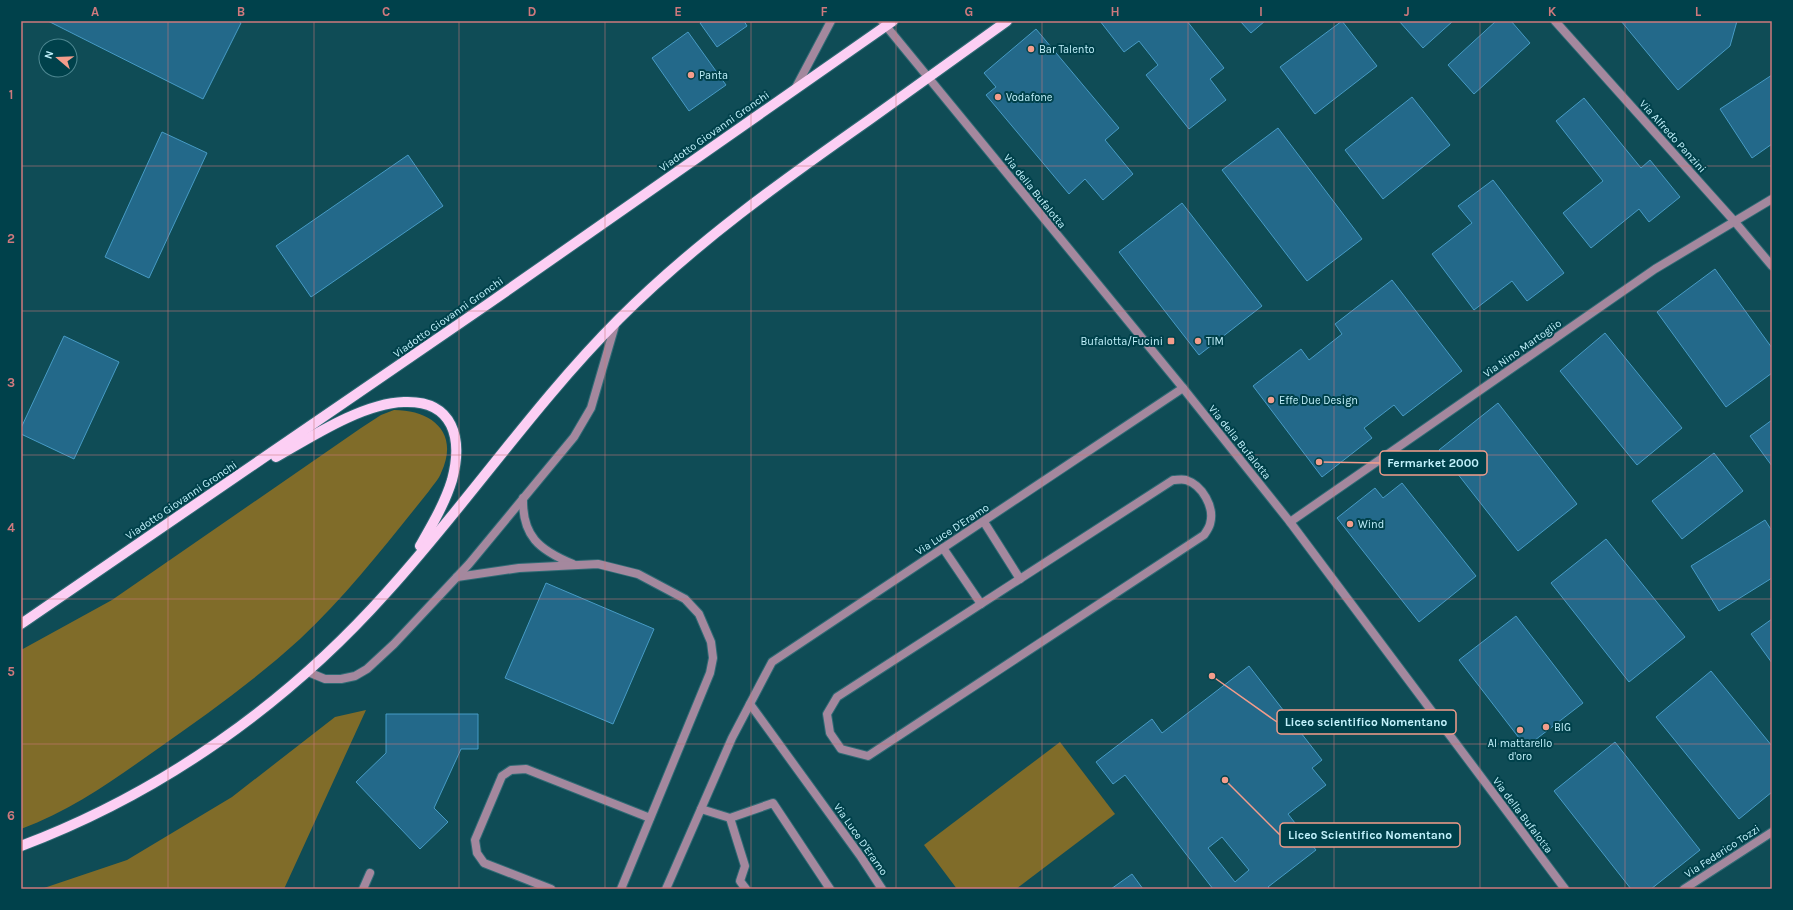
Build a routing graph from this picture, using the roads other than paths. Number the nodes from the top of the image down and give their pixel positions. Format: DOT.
graph roads {
  1 [pos="831,21"];
  2 [pos="1007,21"];
  3 [pos="1555,21"];
  4 [pos="887,23"];
  5 [pos="928,77"];
  6 [pos="793,91"];
  7 [pos="1772,199"];
  8 [pos="1735,222"];
  9 [pos="1772,266"];
  10 [pos="617,321"];
  11 [pos="1183,388"];
  12 [pos="222,487"];
  13 [pos="523,498"];
  14 [pos="984,522"];
  15 [pos="1290,522"];
  16 [pos="943,548"];
  17 [pos="575,565"];
  18 [pos="457,577"];
  19 [pos="1020,578"];
  20 [pos="389,590"];
  21 [pos="981,604"];
  22 [pos="21,624"];
  23 [pos="308,672"];
  24 [pos="750,704"];
  25 [pos="701,809"];
  26 [pos="650,818"];
  27 [pos="730,818"];
  28 [pos="1772,832"];
  29 [pos="21,846"];
  30 [pos="370,873"];
  31 [pos="363,889"];
  32 [pos="551,889"];
  33 [pos="621,889"];
  34 [pos="666,889"];
  35 [pos="746,889"];
  36 [pos="830,889"];
  37 [pos="882,889"];
  38 [pos="1565,889"];
  39 [pos="1684,889"];
  1 -- 6 [label="street"];
  2 -- 5 [label="main road"];
  3 -- 8 [label="street, Via Alfredo Panzini"];
  4 -- 5 [label="street, Via della Bufalotta"];
  4 -- 6 [label="main road, Viadotto Giovanni Gronchi"];
  5 -- 10 [label="main road"];
  5 -- 11 [label="street, Via della Bufalotta"];
  6 -- 12 [label="main road, Viadotto Giovanni Gronchi"];
  7 -- 8 [label="street, Via Nino Martoglio"];
  8 -- 9 [label="street, Via Alfredo Panzini"];
  8 -- 15 [label="street, Via Nino Martoglio"];
  10 -- 13 [label="street"];
  10 -- 20 [label="main road"];
  11 -- 14 [label="street, Via Luce D'Eramo"];
  11 -- 15 [label="street, Via della Bufalotta"];
  12 -- 20 [label="main road"];
  12 -- 22 [label="main road, Viadotto Giovanni Gronchi"];
  13 -- 17 [label="street"];
  13 -- 18 [label="street"];
  14 -- 16 [label="street, Via Luce D'Eramo"];
  14 -- 19 [label="street"];
  15 -- 38 [label="street, Via della Bufalotta"];
  16 -- 21 [label="street"];
  16 -- 24 [label="street, Via Luce D'Eramo"];
  17 -- 18 [label="street"];
  17 -- 26 [label="street"];
  18 -- 23 [label="street"];
  19 -- 21 [label="street"];
  19 -- 21 [label="street"];
  20 -- 23 [label="main road"];
  23 -- 29 [label="main road"];
  24 -- 25 [label="street, Via Luce D'Eramo"];
  24 -- 37 [label="street, Via Luce D'Eramo"];
  25 -- 27 [label="street"];
  25 -- 34 [label="street, Via Luce D'Eramo"];
  26 -- 32 [label="street"];
  26 -- 33 [label="street"];
  27 -- 35 [label="street"];
  27 -- 36 [label="street"];
  28 -- 39 [label="street, Via Federico Tozzi"];
  30 -- 31 [label="street"];
}
